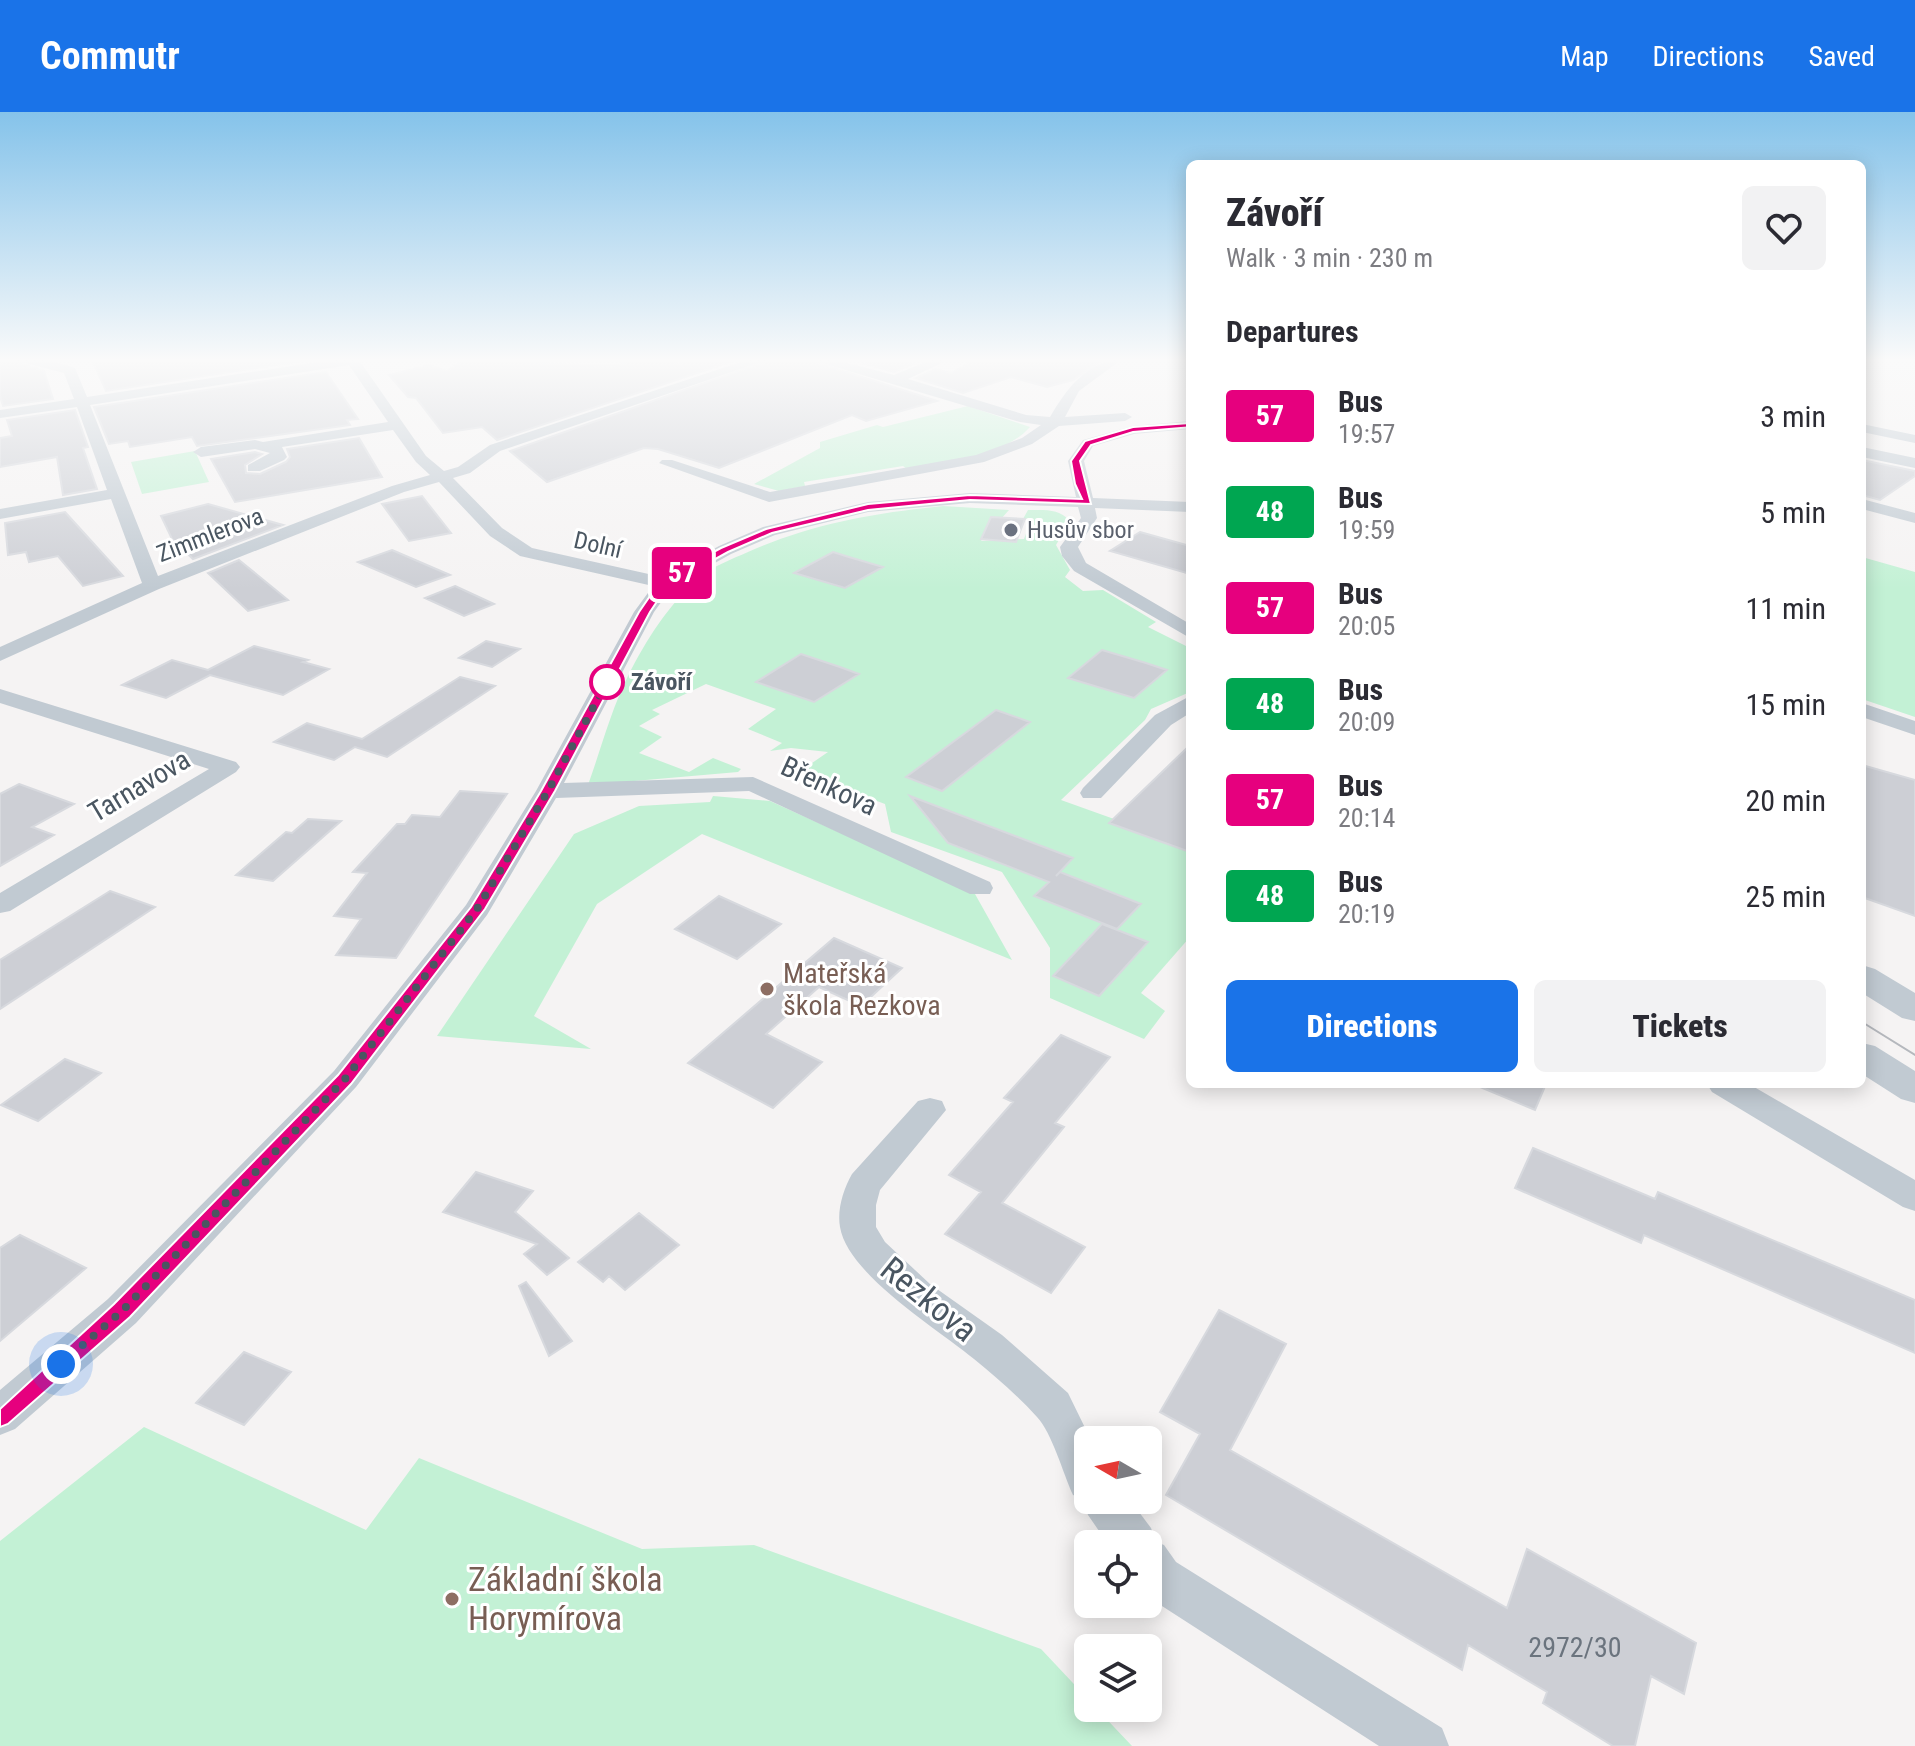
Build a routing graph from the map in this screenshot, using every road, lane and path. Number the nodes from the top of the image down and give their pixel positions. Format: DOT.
graph roads {
  1 [pos="95,436"];
  2 [pos="323,436"];
  3 [pos="403,436"];
  4 [pos="524,436"];
  5 [pos="1034,436"];
  6 [pos="1111,436"];
  7 [pos="267,445"];
  8 [pos="201,452"];
  9 [pos="1866,453"];
  10 [pos="667,463"];
  11 [pos="1915,463"];
  12 [pos="254,468"];
  13 [pos="444,478"];
  14 [pos="846,484"];
  15 [pos="117,493"];
  16 [pos="1088,502"];
  17 [pos="1866,505"];
  18 [pos="868,507"];
  19 [pos="1186,507"];
  20 [pos="0,514"];
  21 [pos="1915,518"];
  22 [pos="665,583"];
  23 [pos="152,585"];
  24 [pos="1186,630"];
  25 [pos="0,655"];
  26 [pos="0,696"];
  27 [pos="1186,706"];
  28 [pos="1866,711"];
  29 [pos="1915,728"];
  30 [pos="548,791"];
  31 [pos="1092,793"];
  32 [pos="980,888"];
  33 [pos="0,905"];
  34 [pos="1866,979"];
  35 [pos="1915,1009"];
  36 [pos="1866,1058"];
  37 [pos="1730,1088"];
  38 [pos="1915,1089"];
  39 [pos="930,1110"];
  40 [pos="1915,1197"];
  41 [pos="0,1416"];
  42 [pos="1074,1450"];
  43 [pos="1162,1579"];
  44 [pos="1424,1746"];
  1 -- 15 [label="street"];
  2 -- 7 [label="street"];
  3 -- 13 [label="street, Dolní"];
  4 -- 13 [label="street"];
  5 -- 14 [label="street"];
  6 -- 16 [label="street"];
  7 -- 8 [label="street"];
  7 -- 12 [label="street"];
  9 -- 11 [label="street"];
  10 -- 14 [label="street"];
  13 -- 22 [label="street, Dolní"];
  13 -- 23 [label="street, Zimmlerova"];
  14 -- 18 [label="street"];
  15 -- 20 [label="street"];
  15 -- 23 [label="street"];
  16 -- 18 [label="street"];
  16 -- 19 [label="street"];
  16 -- 24 [label="street"];
  17 -- 21 [label="street"];
  18 -- 22 [label="street"];
  22 -- 30 [label="street"];
  23 -- 25 [label="street, Zimmlerova"];
  26 -- 33 [label="street, Tarnavova"];
  27 -- 31 [label="street"];
  28 -- 29 [label="street"];
  30 -- 32 [label="street, Břenkova"];
  30 -- 41 [label="street"];
  34 -- 35 [label="street"];
  36 -- 38 [label="street"];
  37 -- 40 [label="street"];
  39 -- 42 [label="street, Rezkova"];
  43 -- 44 [label="street"];
}
